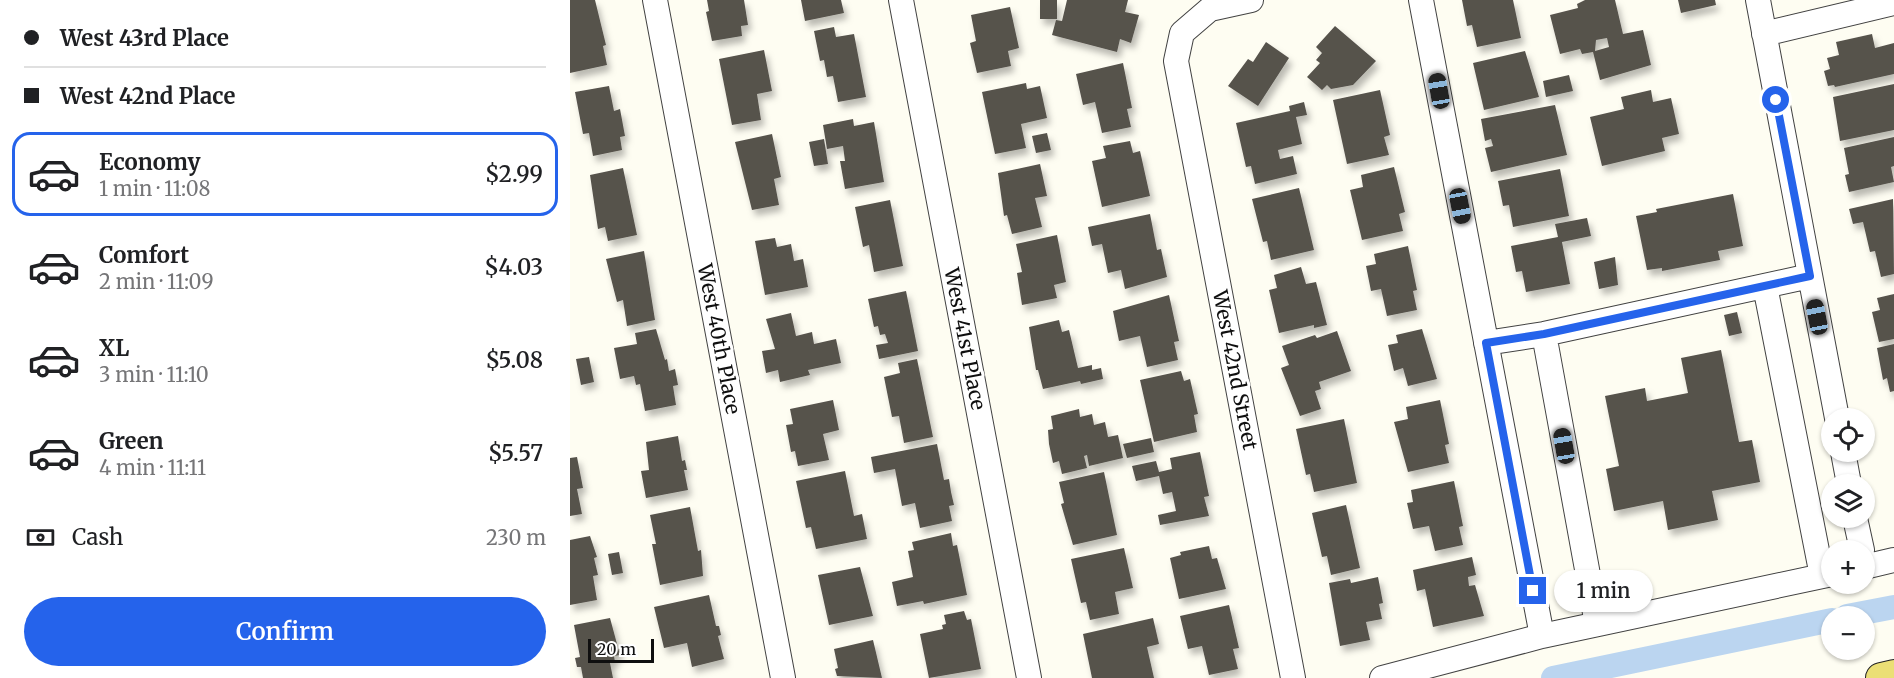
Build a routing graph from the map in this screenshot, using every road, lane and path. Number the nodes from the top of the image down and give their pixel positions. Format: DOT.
graph roads {
  1 [pos="655,0"];
  2 [pos="901,0"];
  3 [pos="1251,0"];
  4 [pos="1422,0"];
  5 [pos="1758,0"];
  6 [pos="1894,3"];
  7 [pos="1764,34"];
  8 [pos="1810,276"];
  9 [pos="1765,286"];
  10 [pos="1544,334"];
  11 [pos="1486,343"];
  12 [pos="1835,408"];
  13 [pos="1821,547"];
  14 [pos="1894,560"];
  15 [pos="1875,565"];
  16 [pos="1821,576"];
  17 [pos="1597,624"];
  18 [pos="1542,636"];
  19 [pos="1894,675"];
  20 [pos="783,678"];
  21 [pos="1029,678"];
  22 [pos="1293,678"];
  23 [pos="1382,678"];
  24 [pos="1881,678"];
  1 -- 20 [label="street, West 40th Place"];
  2 -- 21 [label="street, West 41st Place"];
  3 -- 22 [label="street, West 42nd Street"];
  4 -- 11 [label="street"];
  5 -- 7 [label="street"];
  6 -- 7 [label="street"];
  7 -- 8 [label="street"];
  8 -- 9 [label="street"];
  8 -- 12 [label="street"];
  9 -- 10 [label="street"];
  9 -- 13 [label="street"];
  10 -- 11 [label="street"];
  10 -- 17 [label="street"];
  11 -- 18 [label="street"];
  14 -- 15 [label="street"];
  16 -- 17 [label="street"];
  17 -- 18 [label="street"];
  18 -- 23 [label="street"];
  19 -- 24 [label="main road"];
}
